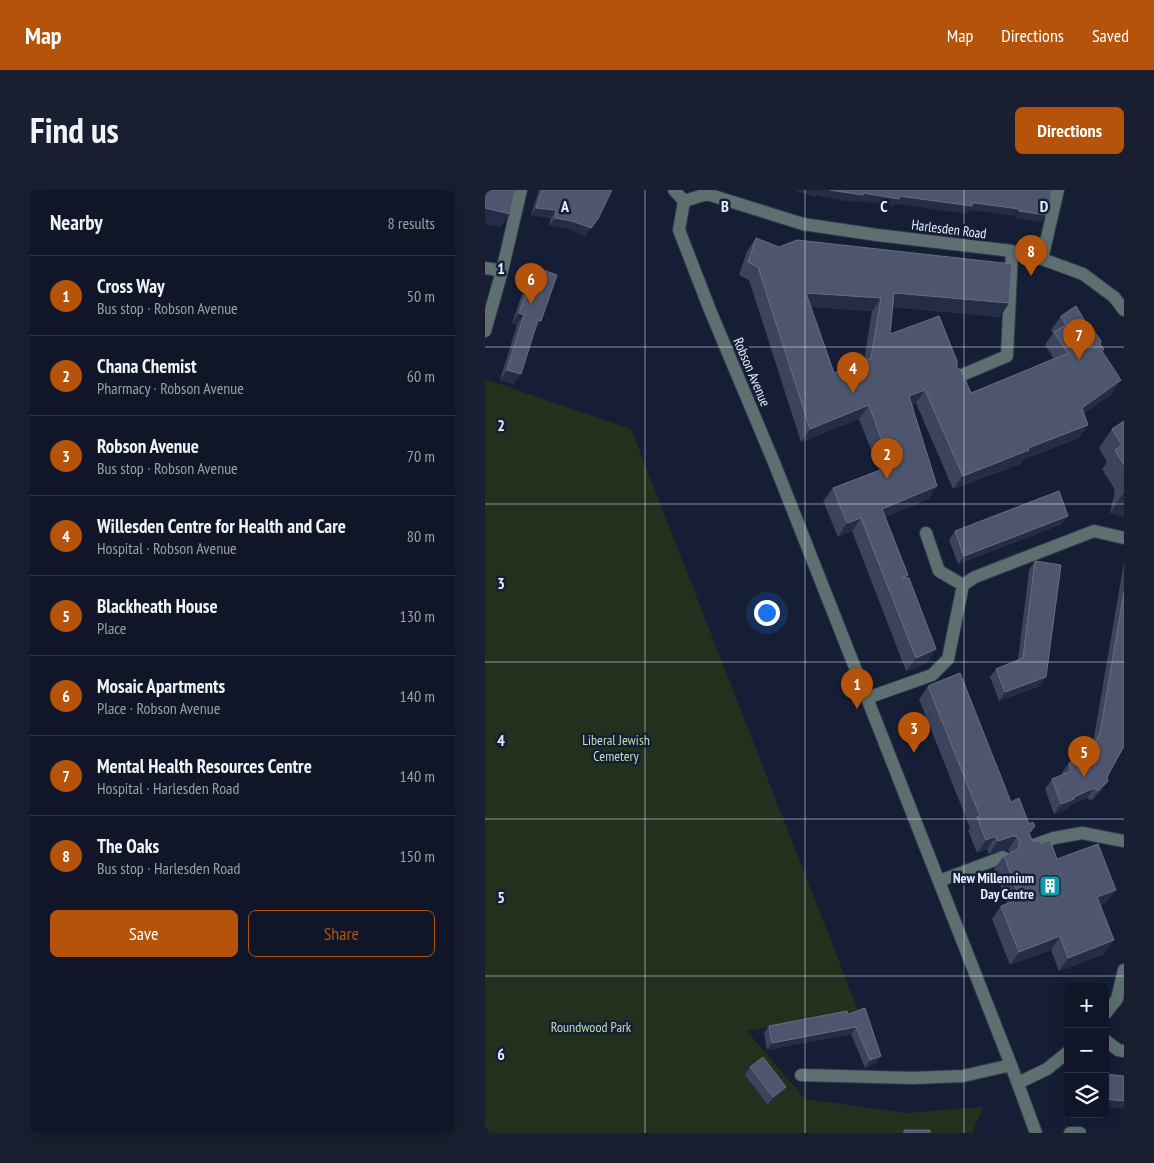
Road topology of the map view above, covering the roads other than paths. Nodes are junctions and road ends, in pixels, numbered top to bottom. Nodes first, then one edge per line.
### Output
1 (521, 190) edge
2 (674, 190) edge
3 (1057, 190) edge
4 (684, 201) junction
5 (1012, 251) junction
6 (1042, 259) junction
7 (485, 268) edge
8 (502, 271) junction
9 (1124, 310) edge
10 (487, 318) edge
11 (485, 331) edge
12 (955, 378) edge
13 (926, 533) dead end
14 (1124, 538) edge
15 (963, 585) junction
16 (867, 698) junction
17 (1124, 841) edge
18 (1029, 847) edge
19 (1003, 857) edge
20 (939, 881) junction
21 (1124, 974) edge
22 (1109, 1009) edge
23 (1109, 1043) edge
24 (1124, 1051) edge
25 (1064, 1055) edge
26 (1011, 1065) junction
27 (801, 1075) dead end
28 (1018, 1083) junction
29 (1035, 1133) edge
30 (1070, 1133) edge
31 (1080, 1133) edge

1 - 8 street
2 - 4 street
3 - 6 street
4 - 5 street, Harlesden Road
4 - 16 street, Robson Avenue
5 - 6 street, Harlesden Road
5 - 12 street
6 - 9 street, Harlesden Road
7 - 8 street
8 - 10 street
10 - 11 street
13 - 15 street
14 - 15 street
15 - 16 street
16 - 20 street, Robson Avenue
17 - 18 street
19 - 20 street
20 - 26 street, Robson Avenue
21 - 22 street
23 - 24 street
25 - 28 street
26 - 27 street
26 - 28 street, Robson Avenue
28 - 29 street
30 - 31 street

